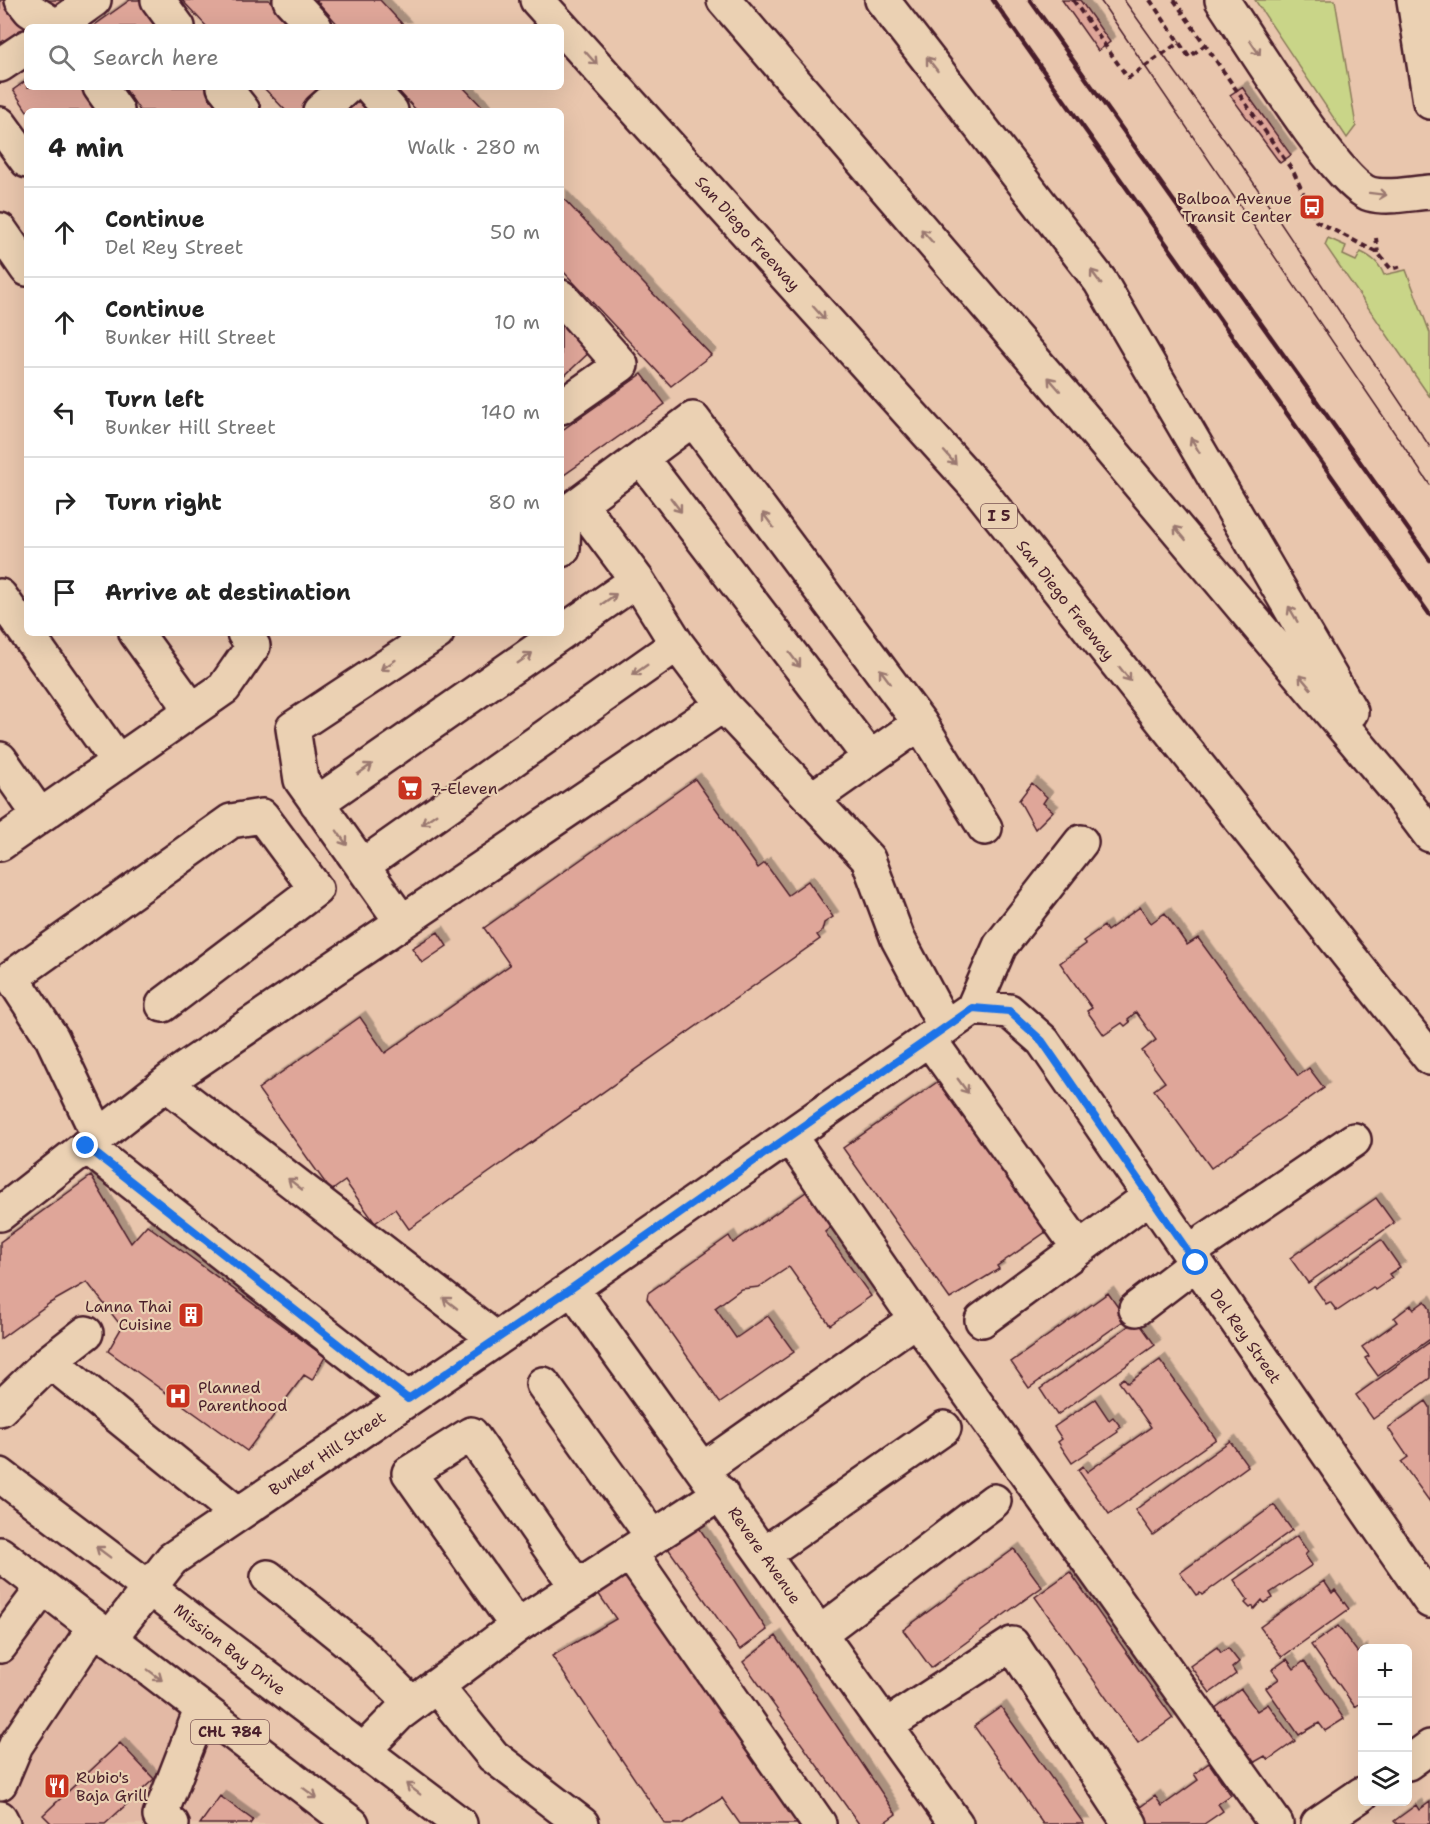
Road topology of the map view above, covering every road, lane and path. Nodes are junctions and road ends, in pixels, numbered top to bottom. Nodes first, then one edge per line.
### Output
1 (22, 0) edge
2 (93, 0) edge
3 (158, 0) edge
4 (290, 0) edge
5 (537, 0) edge
6 (724, 0) edge
7 (882, 0) edge
8 (1073, 0) edge
9 (1150, 0) edge
10 (1174, 0) edge
11 (1222, 0) edge
12 (1414, 0) edge
13 (52, 24) edge
14 (61, 24) edge
15 (176, 24) edge
16 (312, 24) edge
17 (559, 24) edge
18 (564, 30) edge
19 (1180, 42) junction
20 (1205, 45) junction
21 (24, 49) edge
22 (0, 65) edge
23 (102, 90) edge
24 (226, 90) edge
25 (344, 90) edge
26 (373, 90) edge
27 (1430, 102) edge
28 (115, 108) edge
29 (241, 108) edge
30 (323, 108) edge
31 (389, 108) edge
32 (0, 124) edge
33 (24, 156) edge
34 (1430, 192) edge
35 (0, 230) edge
36 (1376, 238) dead end
37 (1378, 253) junction
38 (24, 265) edge
39 (1402, 266) dead end
40 (564, 300) edge
41 (564, 405) edge
42 (641, 458) junction
43 (579, 504) junction
44 (564, 515) edge
45 (637, 580) junction
46 (0, 596) edge
47 (24, 630) edge
48 (564, 631) edge
49 (28, 636) edge
50 (138, 636) edge
51 (246, 636) edge
52 (432, 636) edge
53 (557, 636) edge
54 (677, 644) junction
55 (723, 705) junction
56 (192, 710) junction
57 (920, 723) junction
58 (870, 758) junction
59 (0, 759) edge
60 (118, 762) junction
61 (1397, 791) junction
62 (812, 799) junction
63 (317, 803) junction
64 (40, 816) junction
65 (985, 828) dead end
66 (1430, 835) edge
67 (1081, 842) dead end
68 (0, 844) edge
69 (362, 866) junction
70 (402, 922) junction
71 (163, 1005) dead end
72 (973, 1008) junction
73 (937, 1033) junction
74 (1430, 1058) edge
75 (166, 1084) junction
76 (790, 1137) junction
77 (1354, 1140) dead end
78 (93, 1142) junction
79 (1150, 1196) junction
80 (0, 1214) edge
81 (1079, 1248) junction
82 (1193, 1258) junction
83 (572, 1288) junction
84 (1136, 1309) dead end
85 (916, 1319) junction
86 (982, 1320) dead end
87 (86, 1333) dead end
88 (496, 1339) junction
89 (50, 1361) junction
90 (543, 1384) dead end
91 (408, 1399) junction
92 (0, 1409) edge
93 (944, 1428) dead end
94 (0, 1474) edge
95 (712, 1481) junction
96 (994, 1501) dead end
97 (237, 1514) junction
98 (641, 1545) junction
99 (0, 1554) edge
100 (764, 1554) junction
101 (268, 1577) dead end
102 (150, 1587) junction
103 (577, 1587) junction
104 (43, 1588) junction
105 (1430, 1601) edge
106 (517, 1626) junction
107 (820, 1633) junction
108 (101, 1634) junction
109 (0, 1646) edge
110 (424, 1695) junction
111 (201, 1710) junction
112 (886, 1726) junction
113 (1430, 1747) edge
114 (363, 1751) junction
115 (1412, 1760) edge
116 (0, 1783) edge
117 (1358, 1797) edge
118 (0, 1818) edge
119 (3, 1824) edge
120 (172, 1824) edge
121 (352, 1824) edge
122 (460, 1824) edge
123 (582, 1824) edge
124 (819, 1824) edge
125 (956, 1824) edge
126 (1130, 1824) edge
127 (1276, 1824) edge
128 (1318, 1824) edge

1 - 13 main road
2 - 14 main road
3 - 15 main road
4 - 16 main road
5 -> 17 main road, San Diego Freeway / I 5
61 -> 6 main road
61 -> 7 main road
8 - 19 path
9 - 19 path
10 - 20 path
11 -> 34 main road
12 - 27 main road
18 -> 74 main road, San Diego Freeway / I 5
19 - 20 path
20 - 37 path
21 - 22 main road
23 - 28 main road
24 - 29 main road
25 - 30 main road
26 - 31 main road
32 - 33 main road
35 - 38 main road
36 - 37 path
37 - 39 path
40 - 41 main road
42 - 43 main road
57 -> 42 main road
42 -> 58 main road
43 - 44 main road
43 - 45 main road
48 -> 45 main road
45 - 54 main road
46 - 47 main road
49 - 60 main road
50 - 56 main road
51 - 56 main road
52 -> 63 main road
63 -> 53 main road
54 - 55 main road
54 -> 69 main road
55 - 62 main road
55 - 70 main road
56 - 60 main road
57 - 58 main road
57 - 65 main road
58 - 62 main road
59 - 64 main road
60 - 64 main road
61 - 66 main road
62 - 73 main road
63 -> 69 main road
64 - 68 main road
67 - 72 main road
69 - 70 main road
70 - 75 main road
71 - 78 main road
72 - 73 main road, Bunker Hill Street
72 - 79 main road, Del Rey Street
73 - 76 main road, Bunker Hill Street
73 -> 81 main road
75 - 78 main road
88 -> 75 main road
76 - 83 main road, Bunker Hill Street
76 - 85 main road
77 - 82 main road
78 - 80 main road
78 - 91 main road
79 - 81 main road
79 - 82 main road, Del Rey Street
81 - 86 main road
82 - 84 main road
82 - 105 main road, Del Rey Street
83 - 88 main road, Bunker Hill Street
83 - 95 main road, Revere Avenue
85 - 95 main road
85 - 127 main road
87 - 89 main road
88 - 91 main road, Bunker Hill Street
89 - 92 main road
89 - 97 main road
90 - 98 main road
91 - 97 main road, Bunker Hill Street
93 - 100 main road
102 -> 94 main road, Mission Bay Drive
95 - 98 main road
95 - 100 main road, Revere Avenue
96 - 107 main road
97 - 102 main road, Bunker Hill Street
98 - 103 main road
98 - 124 main road
99 - 104 main road, CHL 784
100 - 107 main road, Revere Avenue
101 - 110 main road
102 - 108 main road, Bunker Hill Street
102 - 114 main road, Mission Bay Drive
103 - 106 main road
103 - 106 main road
104 - 108 main road, CHL 784
104 - 109 main road
106 - 110 main road
107 - 112 main road, Revere Avenue
108 -> 111 main road, CHL 784
108 - 116 main road, Bunker Hill Street
110 - 114 main road
110 - 123 main road
111 - 120 main road
111 -> 121 main road, CHL 784
112 - 125 main road, Revere Avenue
112 - 126 main road
113 - 115 main road
122 -> 114 main road, Mission Bay Drive
117 - 128 main road
118 - 119 main road

